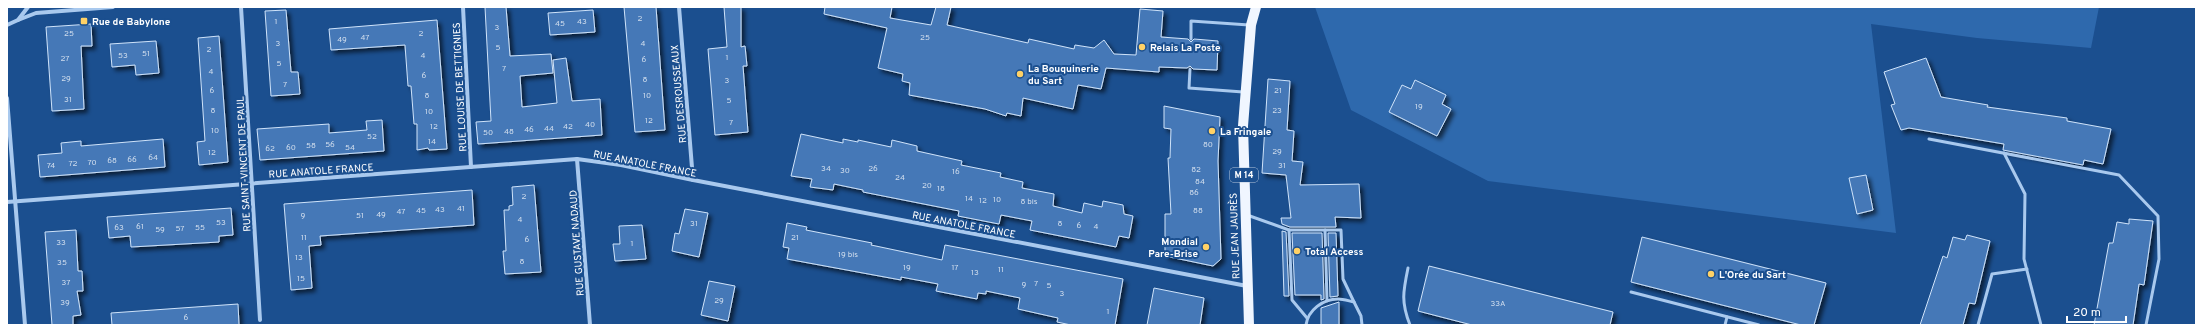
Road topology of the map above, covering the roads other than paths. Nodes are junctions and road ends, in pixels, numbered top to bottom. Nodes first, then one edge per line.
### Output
1 (28, 7) edge
2 (113, 7) edge
3 (241, 7) edge
4 (463, 7) edge
5 (679, 7) edge
6 (1248, 7) edge
7 (1256, 7) edge
8 (18, 20) junction
9 (7, 25) edge
10 (1251, 25) junction
11 (1191, 39) dead end
12 (1190, 69) dead end
13 (1245, 92) junction
14 (7, 98) edge
15 (1929, 139) dead end
16 (2004, 153) junction
17 (577, 159) junction
18 (471, 167) junction
19 (693, 180) junction
20 (252, 183) junction
21 (16, 201) junction
22 (7, 202) edge
23 (1246, 214) junction
24 (1289, 230) junction
25 (1325, 230) junction
26 (1408, 268) dead end
27 (2027, 269) junction
28 (1248, 287) junction
29 (1631, 292) dead end
30 (1327, 301) junction
31 (1354, 302) junction
32 (1727, 317) junction
33 (1307, 318) junction
34 (260, 320) dead end
35 (25, 325) edge
36 (590, 325) edge
37 (1249, 325) edge
38 (1306, 325) edge
39 (1362, 325) edge
40 (1410, 325) edge
41 (1725, 325) edge
42 (1759, 325) edge
43 (1978, 325) edge
44 (2041, 325) edge
45 (2146, 325) edge

1 - 8 street
2 - 8 street
3 - 20 street, RUE SAINT-VINCENT DE PAUL
4 - 18 street, RUE LOUISE DE BETTIGNIES
5 - 19 street, RUE DESROUSSEAUX
6 - 10 main road, RUE JEAN JAURÈS / M 14
7 - 10 main road, RUE JEAN JAURÈS / M 14
8 - 9 street
10 - 11 lane
10 - 13 main road, RUE JEAN JAURÈS / M 14
12 - 13 lane
13 - 23 main road, RUE JEAN JAURÈS / M 14
14 - 21 street
15 - 16 lane
16 - 27 lane
16 - 45 lane
17 - 18 street, RUE ANATOLE FRANCE
17 - 19 street, RUE ANATOLE FRANCE
17 - 36 street, RUE GUSTAVE NADAUD
18 - 20 street, RUE ANATOLE FRANCE
19 - 28 street, RUE ANATOLE FRANCE
20 - 21 street, RUE ANATOLE FRANCE
20 - 34 street, RUE SAINT-VINCENT DE PAUL
21 - 22 street, RUE ANATOLE FRANCE
21 - 35 street
23 - 24 lane
23 - 28 main road, RUE JEAN JAURÈS / M 14
24 - 25 lane
24 - 33 lane
25 - 30 lane
25 - 31 lane
26 - 40 lane
27 - 43 lane
27 - 44 lane
28 - 37 main road, RUE JEAN JAURÈS / M 14
29 - 32 lane
30 - 31 lane
30 - 33 lane
31 - 39 lane
32 - 41 lane
32 - 42 lane
33 - 38 lane

